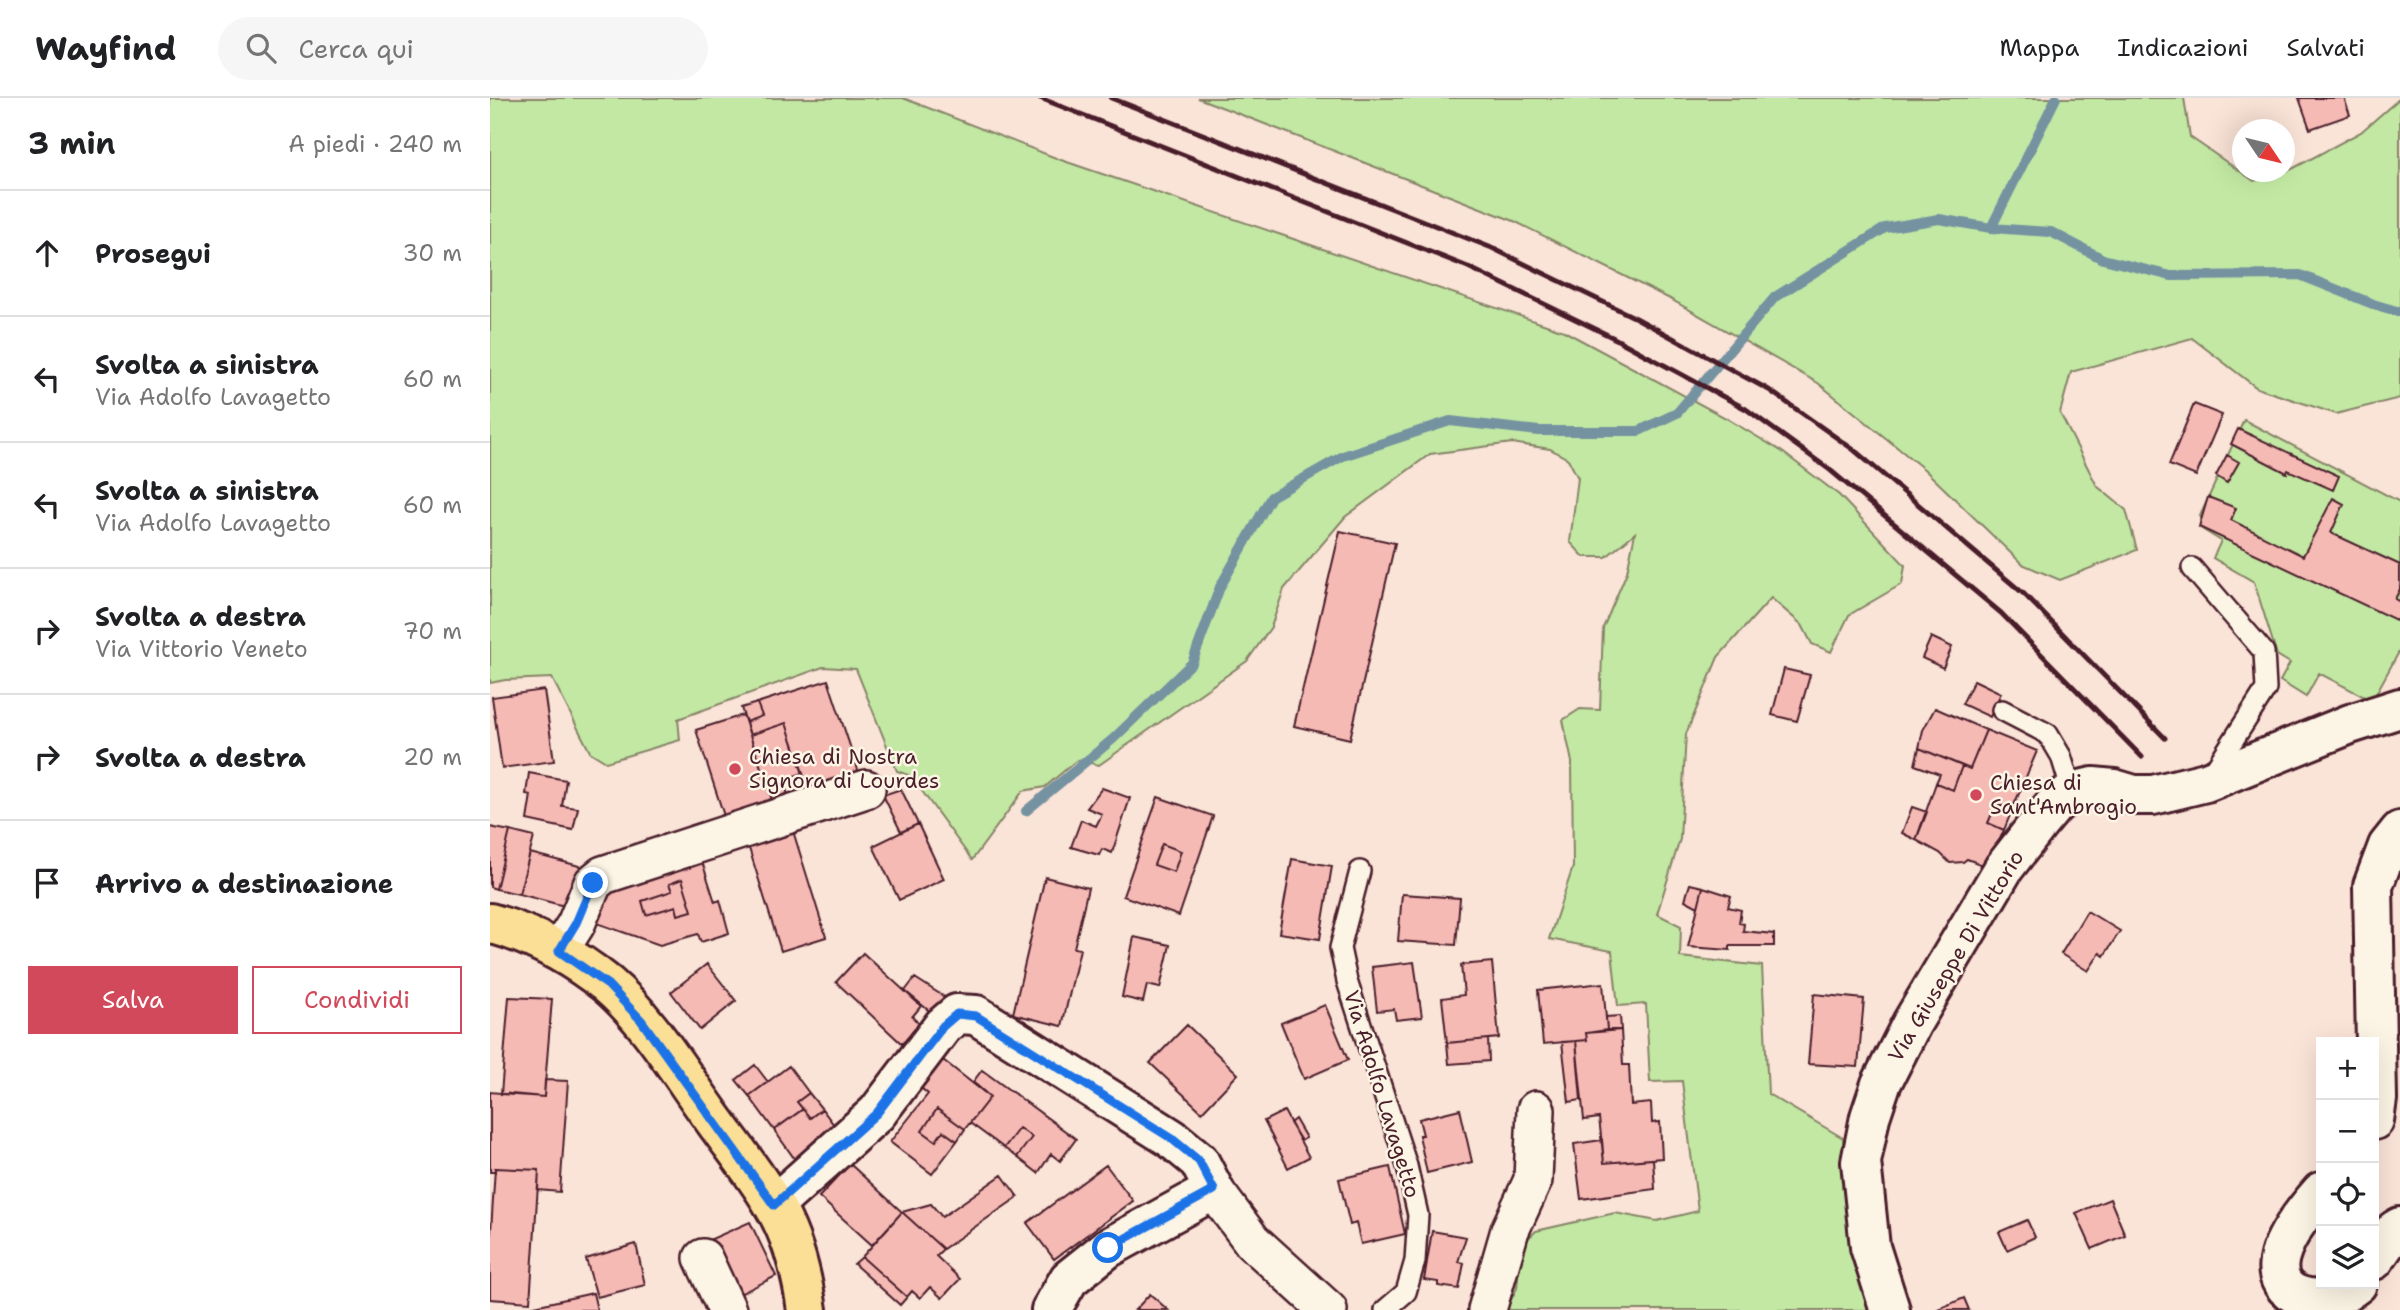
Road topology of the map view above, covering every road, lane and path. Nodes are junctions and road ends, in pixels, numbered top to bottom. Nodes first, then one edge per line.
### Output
1 (2192, 568) dead end
2 (2400, 708) edge
3 (2001, 710) dead end
4 (2206, 782) junction
5 (866, 789) dead end
6 (2072, 792) junction
7 (2400, 831) edge
8 (1360, 871) dead end
9 (490, 923) edge
10 (559, 951) junction
11 (2377, 1100) edge
12 (1536, 1110) dead end
13 (1214, 1190) junction
14 (2316, 1199) edge
15 (774, 1205) junction
16 (2400, 1227) edge
17 (2379, 1254) edge
18 (703, 1258) dead end
19 (2353, 1289) edge
20 (727, 1310) edge
21 (807, 1310) edge
22 (1051, 1310) edge
23 (1328, 1310) edge
24 (1385, 1310) edge
25 (1487, 1310) edge
26 (1890, 1310) edge

1 - 4 lane
2 - 4 street
3 - 6 lane
4 - 6 street
5 - 10 street
6 - 26 street, Via Giuseppe Di Vittorio
7 - 11 street
8 - 24 lane, Via Adolfo Lavagetto
9 - 10 main road
10 - 15 main road
12 - 25 street
13 - 15 street
13 - 22 street
13 - 23 street
14 - 19 street
15 - 21 main road
16 - 17 street
18 - 20 street

